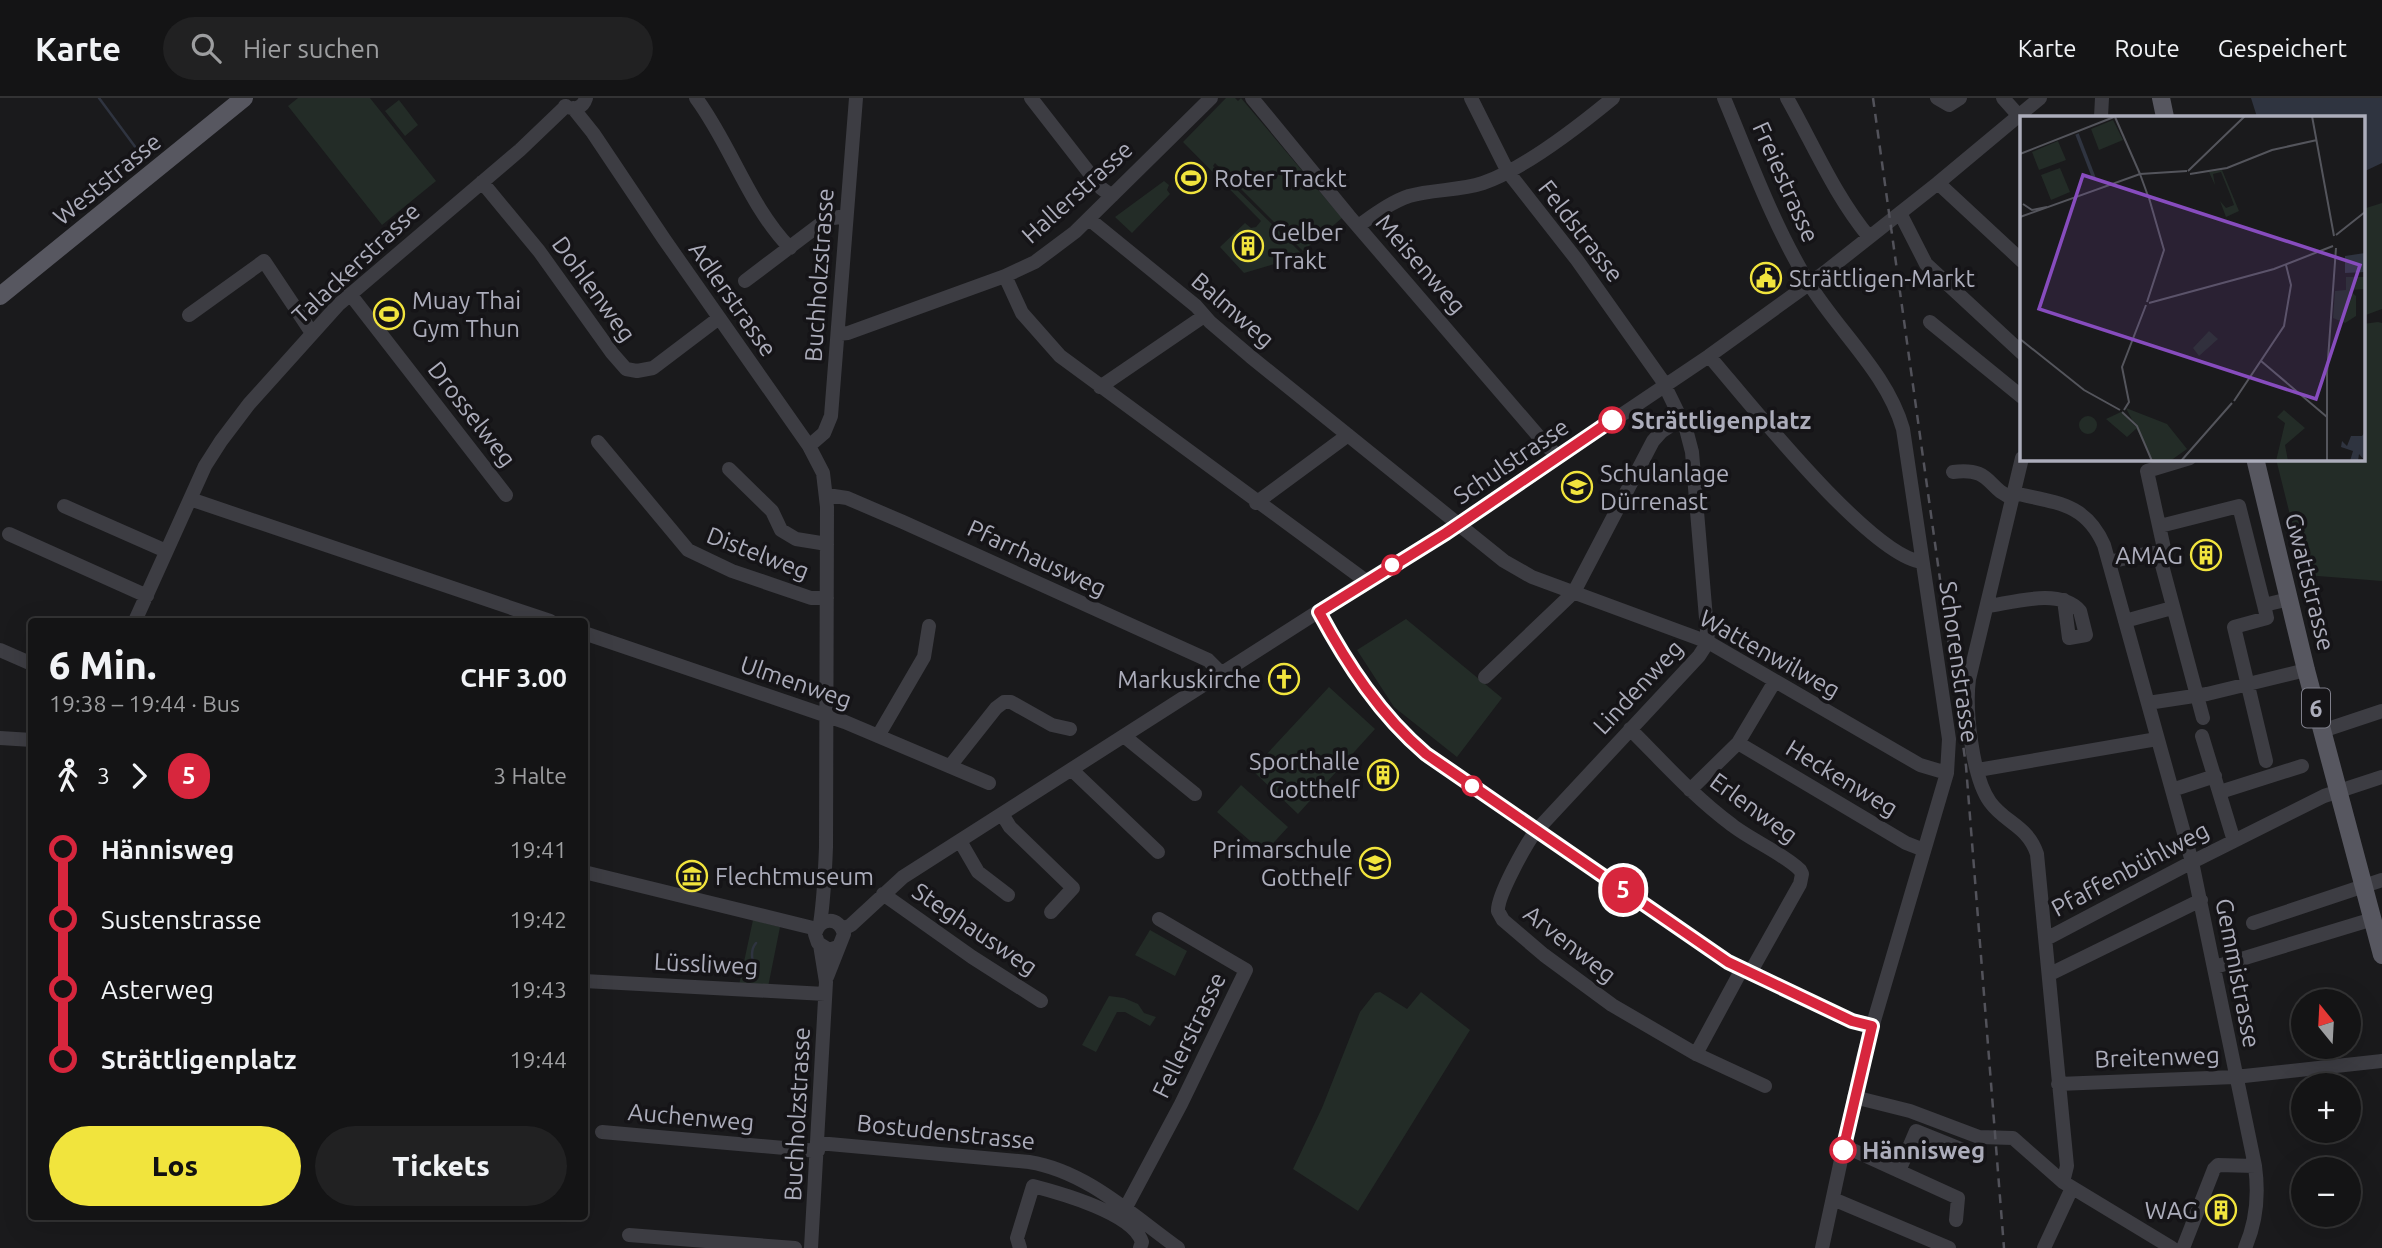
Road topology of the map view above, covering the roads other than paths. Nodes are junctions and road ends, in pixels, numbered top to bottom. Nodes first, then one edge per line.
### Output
1 (244, 98) edge
2 (696, 98) edge
3 (856, 98) edge
4 (1031, 98) edge
5 (1211, 98) edge
6 (1252, 98) edge
7 (1471, 98) edge
8 (1613, 98) edge
9 (1724, 98) edge
10 (1787, 98) edge
11 (1937, 98) edge
12 (1960, 98) edge
13 (2003, 98) edge
14 (2040, 98) edge
15 (2102, 98) edge
16 (2161, 98) edge
17 (586, 99) edge
18 (1598, 103) edge
19 (567, 104) edge
20 (2019, 116) junction
21 (2101, 116) edge
22 (2165, 116) edge
23 (593, 133) junction
24 (1508, 172) junction
25 (482, 182) junction
26 (1938, 183) junction
27 (1112, 197) junction
28 (1900, 213) junction
29 (846, 216) junction
30 (1089, 219) junction
31 (1358, 226) junction
32 (1870, 237) junction
33 (790, 248) junction
34 (2020, 260) edge
35 (1005, 276) junction
36 (745, 281) dead end
37 (1809, 283) junction
38 (350, 294) junction
39 (0, 296) edge
40 (189, 315) dead end
41 (1204, 316) junction
42 (719, 318) junction
43 (1930, 322) dead end
44 (312, 333) junction
45 (838, 334) junction
46 (2020, 352) edge
47 (1709, 356) junction
48 (1665, 386) junction
49 (1100, 387) junction
50 (2020, 396) edge
51 (1681, 419) junction
52 (1348, 435) junction
53 (598, 442) dead end
54 (809, 446) junction
55 (1559, 457) junction
56 (2022, 460) edge
57 (2183, 460) edge
58 (2255, 460) edge
59 (729, 469) dead end
60 (1953, 472) dead end
61 (506, 495) dead end
62 (827, 495) junction
63 (2013, 495) junction
64 (190, 499) junction
65 (1256, 503) junction
66 (64, 506) dead end
67 (1459, 524) junction
68 (2160, 526) junction
69 (9, 534) dead end
70 (827, 544) junction
71 (166, 551) junction
72 (2159, 554) junction
73 (1922, 562) junction
74 (2109, 562) junction
75 (1366, 581) junction
76 (1574, 592) junction
77 (147, 596) junction
78 (827, 598) junction
79 (2289, 599) junction
80 (2064, 600) dead end
81 (2263, 605) junction
82 (1988, 606) junction
83 (2172, 608) junction
84 (1319, 612) junction
85 (136, 618) edge
86 (541, 618) edge
87 (2125, 621) junction
88 (929, 626) dead end
89 (588, 634) edge
90 (1708, 642) junction
91 (0, 650) edge
92 (28, 662) edge
93 (2306, 670) junction
94 (1222, 674) junction
95 (1485, 677) dead end
96 (1775, 681) junction
97 (2253, 683) junction
98 (2198, 695) junction
99 (2148, 703) junction
100 (2382, 711) edge
101 (826, 717) junction
102 (2203, 718) dead end
103 (1070, 729) dead end
104 (1630, 729) junction
105 (2322, 731) junction
106 (878, 736) junction
107 (1124, 736) junction
108 (2202, 736) dead end
109 (0, 738) edge
110 (2157, 739) junction
111 (28, 740) edge
112 (1738, 743) junction
113 (2266, 761) dead end
114 (950, 766) junction
115 (2302, 766) dead end
116 (1978, 769) junction
117 (1072, 770) junction
118 (1947, 774) junction
119 (2382, 777) edge
120 (989, 783) dead end
121 (2217, 784) junction
122 (1690, 790) junction
123 (2172, 790) junction
124 (2339, 792) junction
125 (1195, 794) dead end
126 (1004, 817) junction
127 (1536, 831) junction
128 (960, 841) junction
129 (2234, 841) junction
130 (1924, 850) junction
131 (1158, 852) dead end
132 (2192, 862) junction
133 (588, 873) edge
134 (2382, 880) edge
135 (2363, 884) junction
136 (1080, 887) dead end
137 (883, 894) junction
138 (1008, 895) dead end
139 (2201, 900) junction
140 (1051, 912) dead end
141 (1159, 919) dead end
142 (2373, 919) junction
143 (2253, 923) dead end
144 (828, 926) junction
145 (2046, 939) junction
146 (820, 946) junction
147 (838, 947) junction
148 (2382, 955) edge
149 (2215, 967) junction
150 (1746, 971) junction
151 (2050, 974) junction
152 (588, 981) edge
153 (826, 988) junction
154 (1041, 1001) dead end
155 (1872, 1026) junction
156 (1696, 1054) junction
157 (2382, 1061) edge
158 (2235, 1077) junction
159 (2059, 1084) junction
160 (1765, 1086) dead end
161 (1854, 1097) junction
162 (602, 1132) dead end
163 (1844, 1146) junction
164 (818, 1147) junction
165 (1978, 1156) dead end
166 (2255, 1166) junction
167 (1054, 1167) junction
168 (1899, 1171) junction
169 (2067, 1185) junction
170 (1046, 1189) junction
171 (1833, 1199) junction
172 (1125, 1209) junction
173 (1956, 1220) dead end
174 (629, 1235) dead end
175 (1162, 1242) edge
176 (1945, 1247) edge
177 (795, 1248) edge
178 (811, 1248) edge
179 (1020, 1248) edge
180 (1140, 1248) edge
181 (1178, 1248) edge
182 (1822, 1248) edge
183 (2044, 1248) edge
184 (2172, 1248) edge
185 (2183, 1248) edge
186 (2245, 1248) edge

1 - 39 main road, Weststrasse
2 - 33 street
3 - 29 street, Buchholzstrasse
4 - 27 street
5 - 27 street, Hallerstrasse
6 - 31 street, Meisenweg
7 - 24 street, Feldstrasse
8 - 18 street
9 - 37 street, Freiestrasse
10 - 32 street
11 - 12 street
13 - 20 street
14 - 20 street, Schulstrasse
15 - 21 street
16 - 22 main road
17 - 19 street, Talackerstrasse
17 - 23 street, Adlerstrasse
18 - 24 street
19 - 23 street, Adlerstrasse
19 - 25 street, Talackerstrasse
20 - 26 street, Schulstrasse
23 - 42 street, Adlerstrasse
24 - 31 street
24 - 48 street, Feldstrasse
25 - 38 street, Talackerstrasse
25 - 42 street, Dohlenweg
26 - 28 street, Schulstrasse
26 - 34 street
27 - 30 street, Hallerstrasse
28 - 32 street, Schulstrasse
28 - 46 street
29 - 33 street
29 - 45 street, Buchholzstrasse
30 - 35 street, Hallerstrasse
30 - 41 street, Balmweg
31 - 55 street, Meisenweg
32 - 37 street, Schulstrasse
33 - 36 street
35 - 45 street, Hallerstrasse
35 - 49 street
37 - 47 street, Schulstrasse
37 - 73 street, Schorenstrasse
38 - 44 street, Talackerstrasse
38 - 61 street, Drosselweg
40 - 44 street
41 - 49 street
41 - 52 street, Balmweg
42 - 54 street, Adlerstrasse
43 - 50 street
44 - 64 street, Talackerstrasse
45 - 54 street, Buchholzstrasse
47 - 48 street, Schulstrasse
47 - 73 street
48 - 51 street, Lindenweg
48 - 55 street, Schulstrasse
49 - 65 street
51 - 76 street
51 - 90 street, Lindenweg
52 - 65 street
52 - 67 street, Balmweg
53 - 78 street, Distelweg
54 - 62 street, Adlerstrasse
55 - 67 street, Schulstrasse
56 - 63 street
57 - 68 street
58 - 79 main road, Gwattstrasse / 6
59 - 70 street
60 - 63 street
62 - 70 street
62 - 94 street, Pfarrhausweg
63 - 74 street, Gemmistrasse
63 - 82 street
64 - 71 street, Talackerstrasse
64 - 86 street
65 - 75 street
66 - 71 street
67 - 75 street, Schulstrasse
67 - 76 street, Wattenwilweg
68 - 72 street
68 - 81 street
69 - 77 street
70 - 78 street
71 - 77 street, Talackerstrasse
72 - 74 street
72 - 83 street
73 - 118 street, Schorenstrasse
74 - 87 street, Gemmistrasse
75 - 84 street, Schulstrasse
76 - 90 street, Wattenwilweg
76 - 95 street
77 - 85 street, Talackerstrasse
78 - 101 street
79 - 81 street
79 - 93 main road, Gwattstrasse / 6
80 - 82 street
81 - 97 street
82 - 116 street
83 - 87 street
83 - 98 street
84 - 94 street, Schulstrasse
84 - 127 street
87 - 99 street, Gemmistrasse
88 - 106 street
89 - 101 street, Ulmenweg
90 - 96 street, Wattenwilweg
90 - 104 street, Lindenweg
91 - 92 street
93 - 97 street
93 - 105 main road, Gwattstrasse / 6
94 - 107 street, Schulstrasse
96 - 112 street
96 - 118 street, Wattenwilweg
97 - 98 street
97 - 113 street
98 - 99 street
98 - 102 street
99 - 110 street, Gemmistrasse
100 - 105 street
101 - 106 street, Ulmenweg
101 - 144 street
103 - 114 street
104 - 122 street, Erlenweg
104 - 127 street, Lindenweg
105 - 124 main road, Gwattstrasse / 6
106 - 114 street, Ulmenweg
107 - 117 street, Schulstrasse
107 - 125 street
108 - 121 street
109 - 111 street
110 - 116 street
110 - 123 street, Gemmistrasse
112 - 122 street
112 - 130 street, Heckenweg
114 - 120 street, Ulmenweg
115 - 121 street, Pfaffenbühlweg
116 - 145 street
117 - 126 street, Schulstrasse
117 - 131 street
118 - 130 street, Schorenstrasse
119 - 124 street, Pfaffenbühlweg
121 - 123 street
121 - 129 street, Pfaffenbühlweg
122 - 150 street, Erlenweg
123 - 132 street, Gemmistrasse
124 - 129 street, Pfaffenbühlweg
124 - 135 main road, Gwattstrasse / 6
126 - 128 street, Schulstrasse
126 - 136 street
126 - 140 street
127 - 150 street
127 - 156 street, Arvenweg
128 - 137 street, Schulstrasse
128 - 138 street
129 - 132 street, Pfaffenbühlweg
130 - 155 street, Schorenstrasse
132 - 139 street, Gemmistrasse
132 - 145 street, Pfaffenbühlweg
133 - 144 street
134 - 135 street
135 - 142 main road, Gwattstrasse / 6
135 - 143 street
137 - 144 street, Schulstrasse
137 - 154 street, Steghausweg
139 - 149 street, Gemmistrasse
139 - 151 street
141 - 172 street, Fellerstrasse
142 - 148 main road, Gwattstrasse / 6
142 - 149 street
144 - 146 street, Buchholzstrasse
144 - 147 street, Buchholzstrasse
145 - 151 street
146 - 147 street
146 - 153 street, Buchholzstrasse
147 - 153 street, Buchholzstrasse
149 - 158 street, Gemmistrasse
150 - 155 street
150 - 156 street
151 - 159 street
152 - 153 street, Lüssliweg
153 - 164 street, Buchholzstrasse
155 - 161 street, Schorenstrasse
156 - 160 street, Arvenweg
157 - 158 street, Breitenweg
158 - 159 street, Breitenweg
158 - 166 street, Gemmistrasse
159 - 169 street
161 - 163 street, Schorenstrasse
161 - 169 street
162 - 164 street, Auchenweg
163 - 168 street
163 - 171 street, Schorenstrasse
164 - 167 street, Bostudenstrasse
164 - 178 street, Buchholzstrasse
165 - 168 street
166 - 185 street
166 - 186 street, Gemmistrasse
167 - 170 street
167 - 172 street, Bostudenstrasse
168 - 173 street
169 - 183 street
169 - 184 street
170 - 179 street
170 - 180 street
171 - 176 street
171 - 182 street, Schorenstrasse
172 - 175 street, Bostudenstrasse
174 - 177 street
175 - 181 street, Bostudenstrasse

